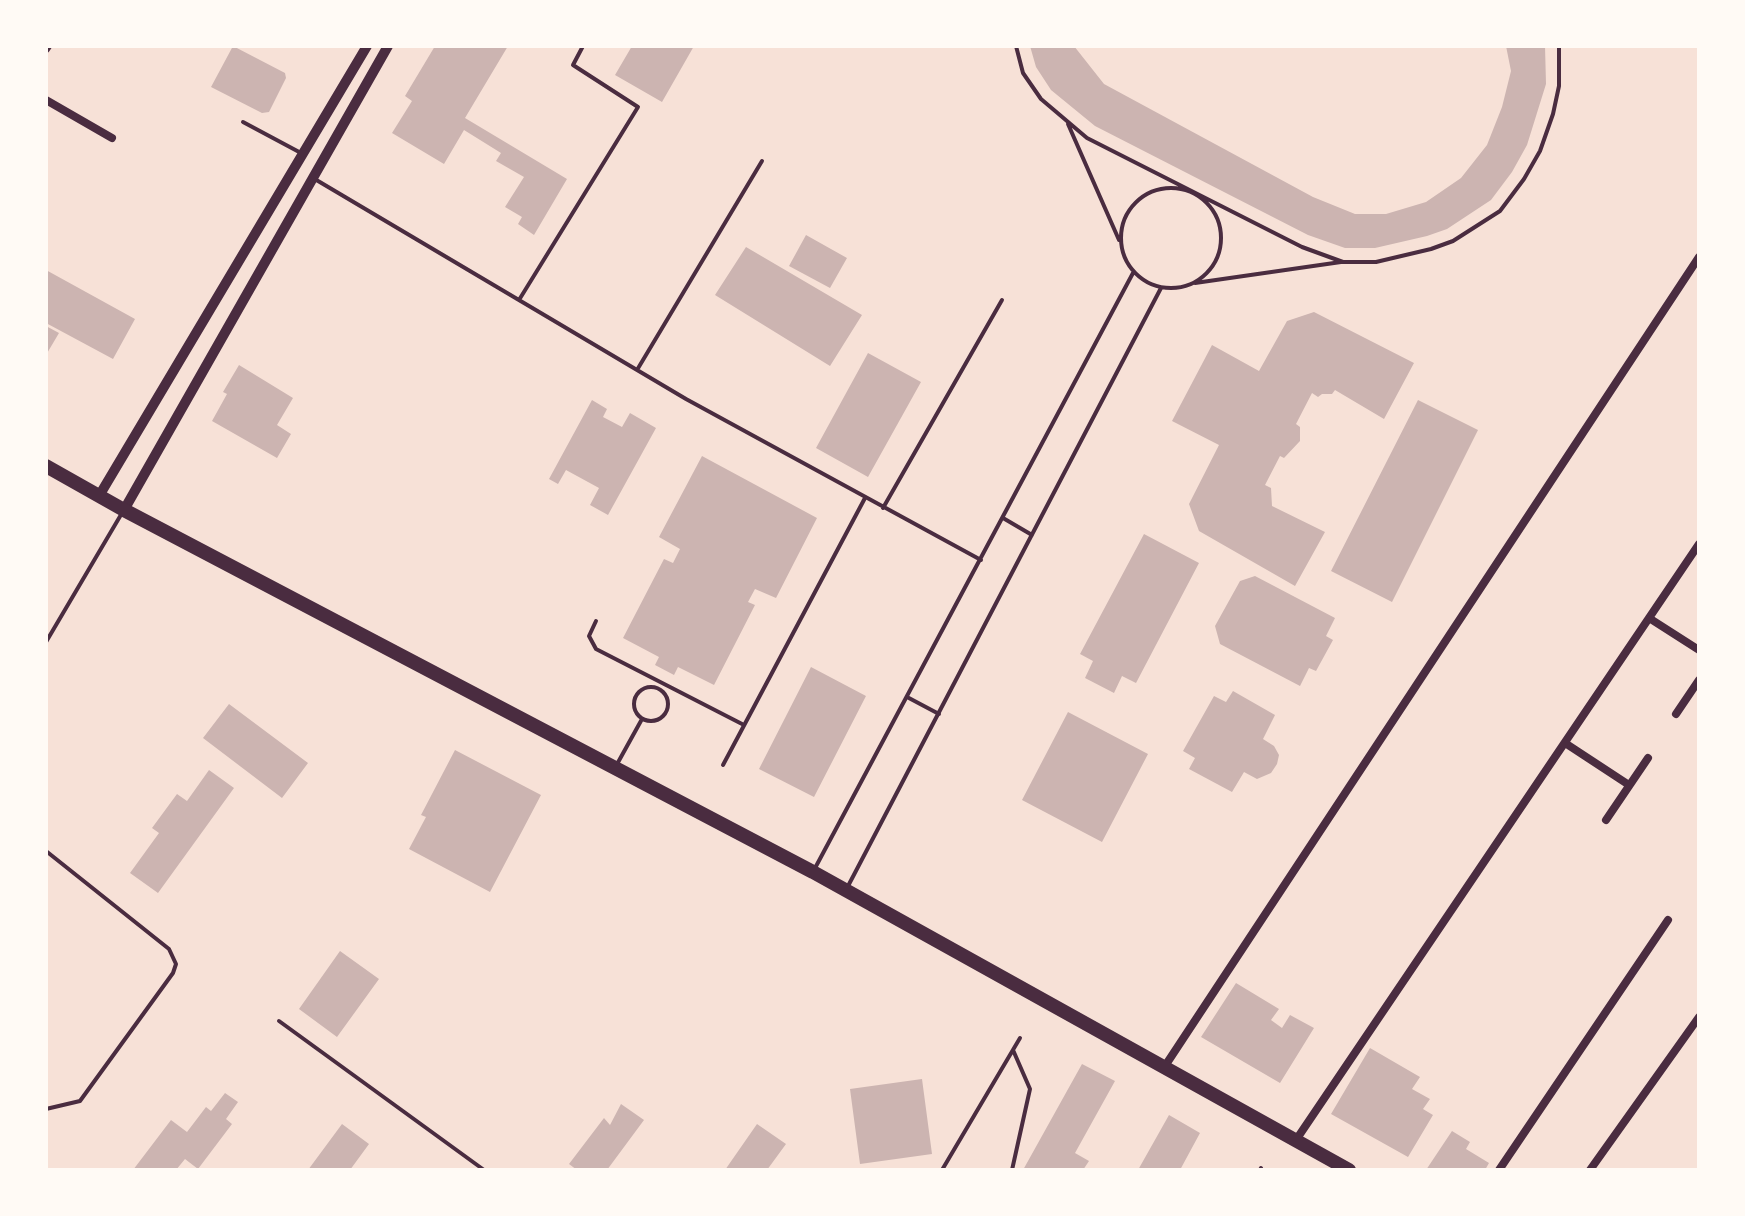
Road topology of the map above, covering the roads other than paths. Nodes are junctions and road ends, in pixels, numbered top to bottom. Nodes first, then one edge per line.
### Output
1 (367, 46) edge
2 (388, 46) edge
3 (583, 46) edge
4 (1016, 46) edge
5 (1559, 46) edge
6 (46, 100) edge
7 (243, 122) dead end
8 (1067, 122) junction
9 (112, 138) dead end
10 (304, 155) junction
11 (762, 161) dead end
12 (313, 178) junction
13 (1191, 191) junction
14 (1120, 243) junction
15 (1699, 257) edge
16 (1343, 262) junction
17 (1133, 273) junction
18 (1193, 284) junction
19 (1161, 288) junction
20 (519, 300) junction
21 (1002, 300) dead end
22 (637, 370) junction
23 (46, 466) edge
24 (99, 496) junction
25 (865, 498) junction
26 (883, 508) junction
27 (124, 510) junction
28 (1003, 518) junction
29 (1032, 535) junction
30 (1699, 544) edge
31 (981, 560) junction
32 (1649, 618) junction
33 (596, 621) dead end
34 (46, 642) edge
35 (1699, 650) edge
36 (1699, 680) edge
37 (660, 682) junction
38 (658, 689) junction
39 (907, 697) junction
40 (939, 714) junction
41 (1676, 714) dead end
42 (642, 719) junction
43 (744, 725) junction
44 (1565, 743) junction
45 (1648, 758) dead end
46 (723, 765) dead end
47 (615, 768) junction
48 (1629, 785) junction
49 (1606, 820) dead end
50 (46, 851) edge
51 (813, 872) junction
52 (846, 890) junction
53 (1668, 920) dead end
54 (1699, 1017) edge
55 (279, 1021) dead end
56 (1020, 1038) dead end
57 (1013, 1050) junction
58 (1165, 1066) junction
59 (46, 1109) edge
60 (1296, 1140) junction
61 (484, 1170) edge
62 (942, 1170) edge
63 (1012, 1170) edge
64 (1349, 1170) edge
65 (1499, 1170) edge
66 (1590, 1170) edge

1 - 10 street
2 - 12 street
3 - 20 lane
4 - 8 lane
5 - 16 lane
6 - 9 street
7 - 10 lane
8 - 13 lane
8 - 14 lane
10 - 24 street
11 - 22 lane
12 - 20 lane
12 - 27 street
13 - 14 lane
13 - 16 lane
13 - 18 lane
14 - 17 lane
15 - 58 street
16 - 18 lane
17 - 19 lane
17 - 28 lane
18 - 19 lane
19 - 29 lane
20 - 22 lane
21 - 26 lane
22 - 25 lane
23 - 24 main road
24 - 27 main road
25 - 26 lane
25 - 43 lane
26 - 31 lane
27 - 34 lane
27 - 47 main road
28 - 29 lane
28 - 31 lane
29 - 40 lane
30 - 32 street
31 - 39 lane
32 - 35 street
32 - 44 street
33 - 37 lane
36 - 41 street
37 - 38 lane
37 - 43 lane
38 - 42 lane
38 - 42 lane
39 - 40 lane
39 - 51 lane
40 - 52 lane
42 - 47 lane
43 - 46 lane
44 - 48 street
44 - 60 street
45 - 48 street
47 - 51 main road
48 - 49 street
50 - 59 lane
51 - 52 main road
52 - 58 main road
53 - 65 street
54 - 66 street
55 - 61 lane
56 - 57 lane
57 - 62 lane
57 - 63 lane
58 - 60 main road
60 - 64 main road

